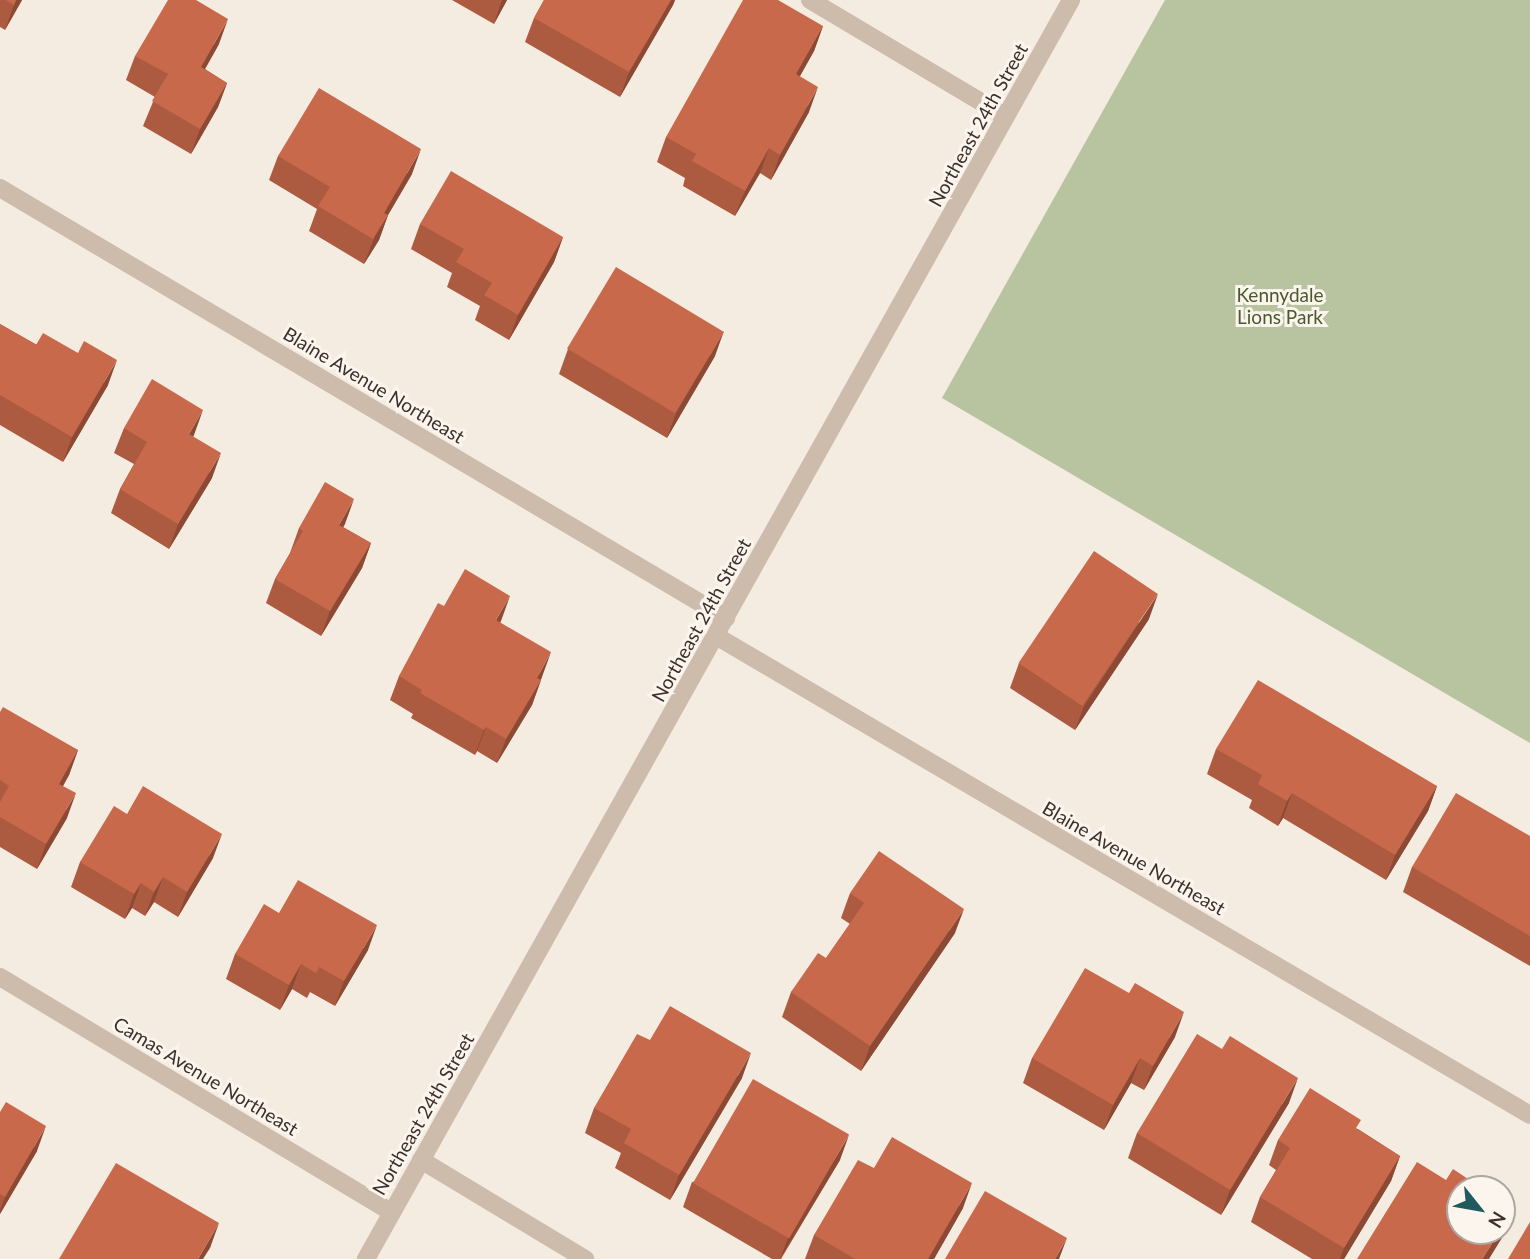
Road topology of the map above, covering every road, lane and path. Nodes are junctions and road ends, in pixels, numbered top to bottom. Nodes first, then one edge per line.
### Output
1 (810, 0) edge
2 (1071, 0) edge
3 (1006, 117) junction
4 (0, 188) edge
5 (726, 618) junction
6 (716, 636) junction
7 (0, 976) edge
8 (1530, 1115) edge
9 (421, 1160) junction
10 (391, 1212) junction
11 (366, 1259) edge
12 (584, 1259) edge

1 - 3 street
2 - 3 street, Northeast 24th Street
3 - 5 street, Northeast 24th Street
4 - 5 street, Blaine Avenue Northeast
5 - 6 street, Northeast 24th Street
6 - 8 street, Blaine Avenue Northeast
6 - 9 street, Northeast 24th Street
7 - 10 street, Camas Avenue Northeast
9 - 10 street, Northeast 24th Street
9 - 12 street
10 - 11 street, Northeast 24th Street

